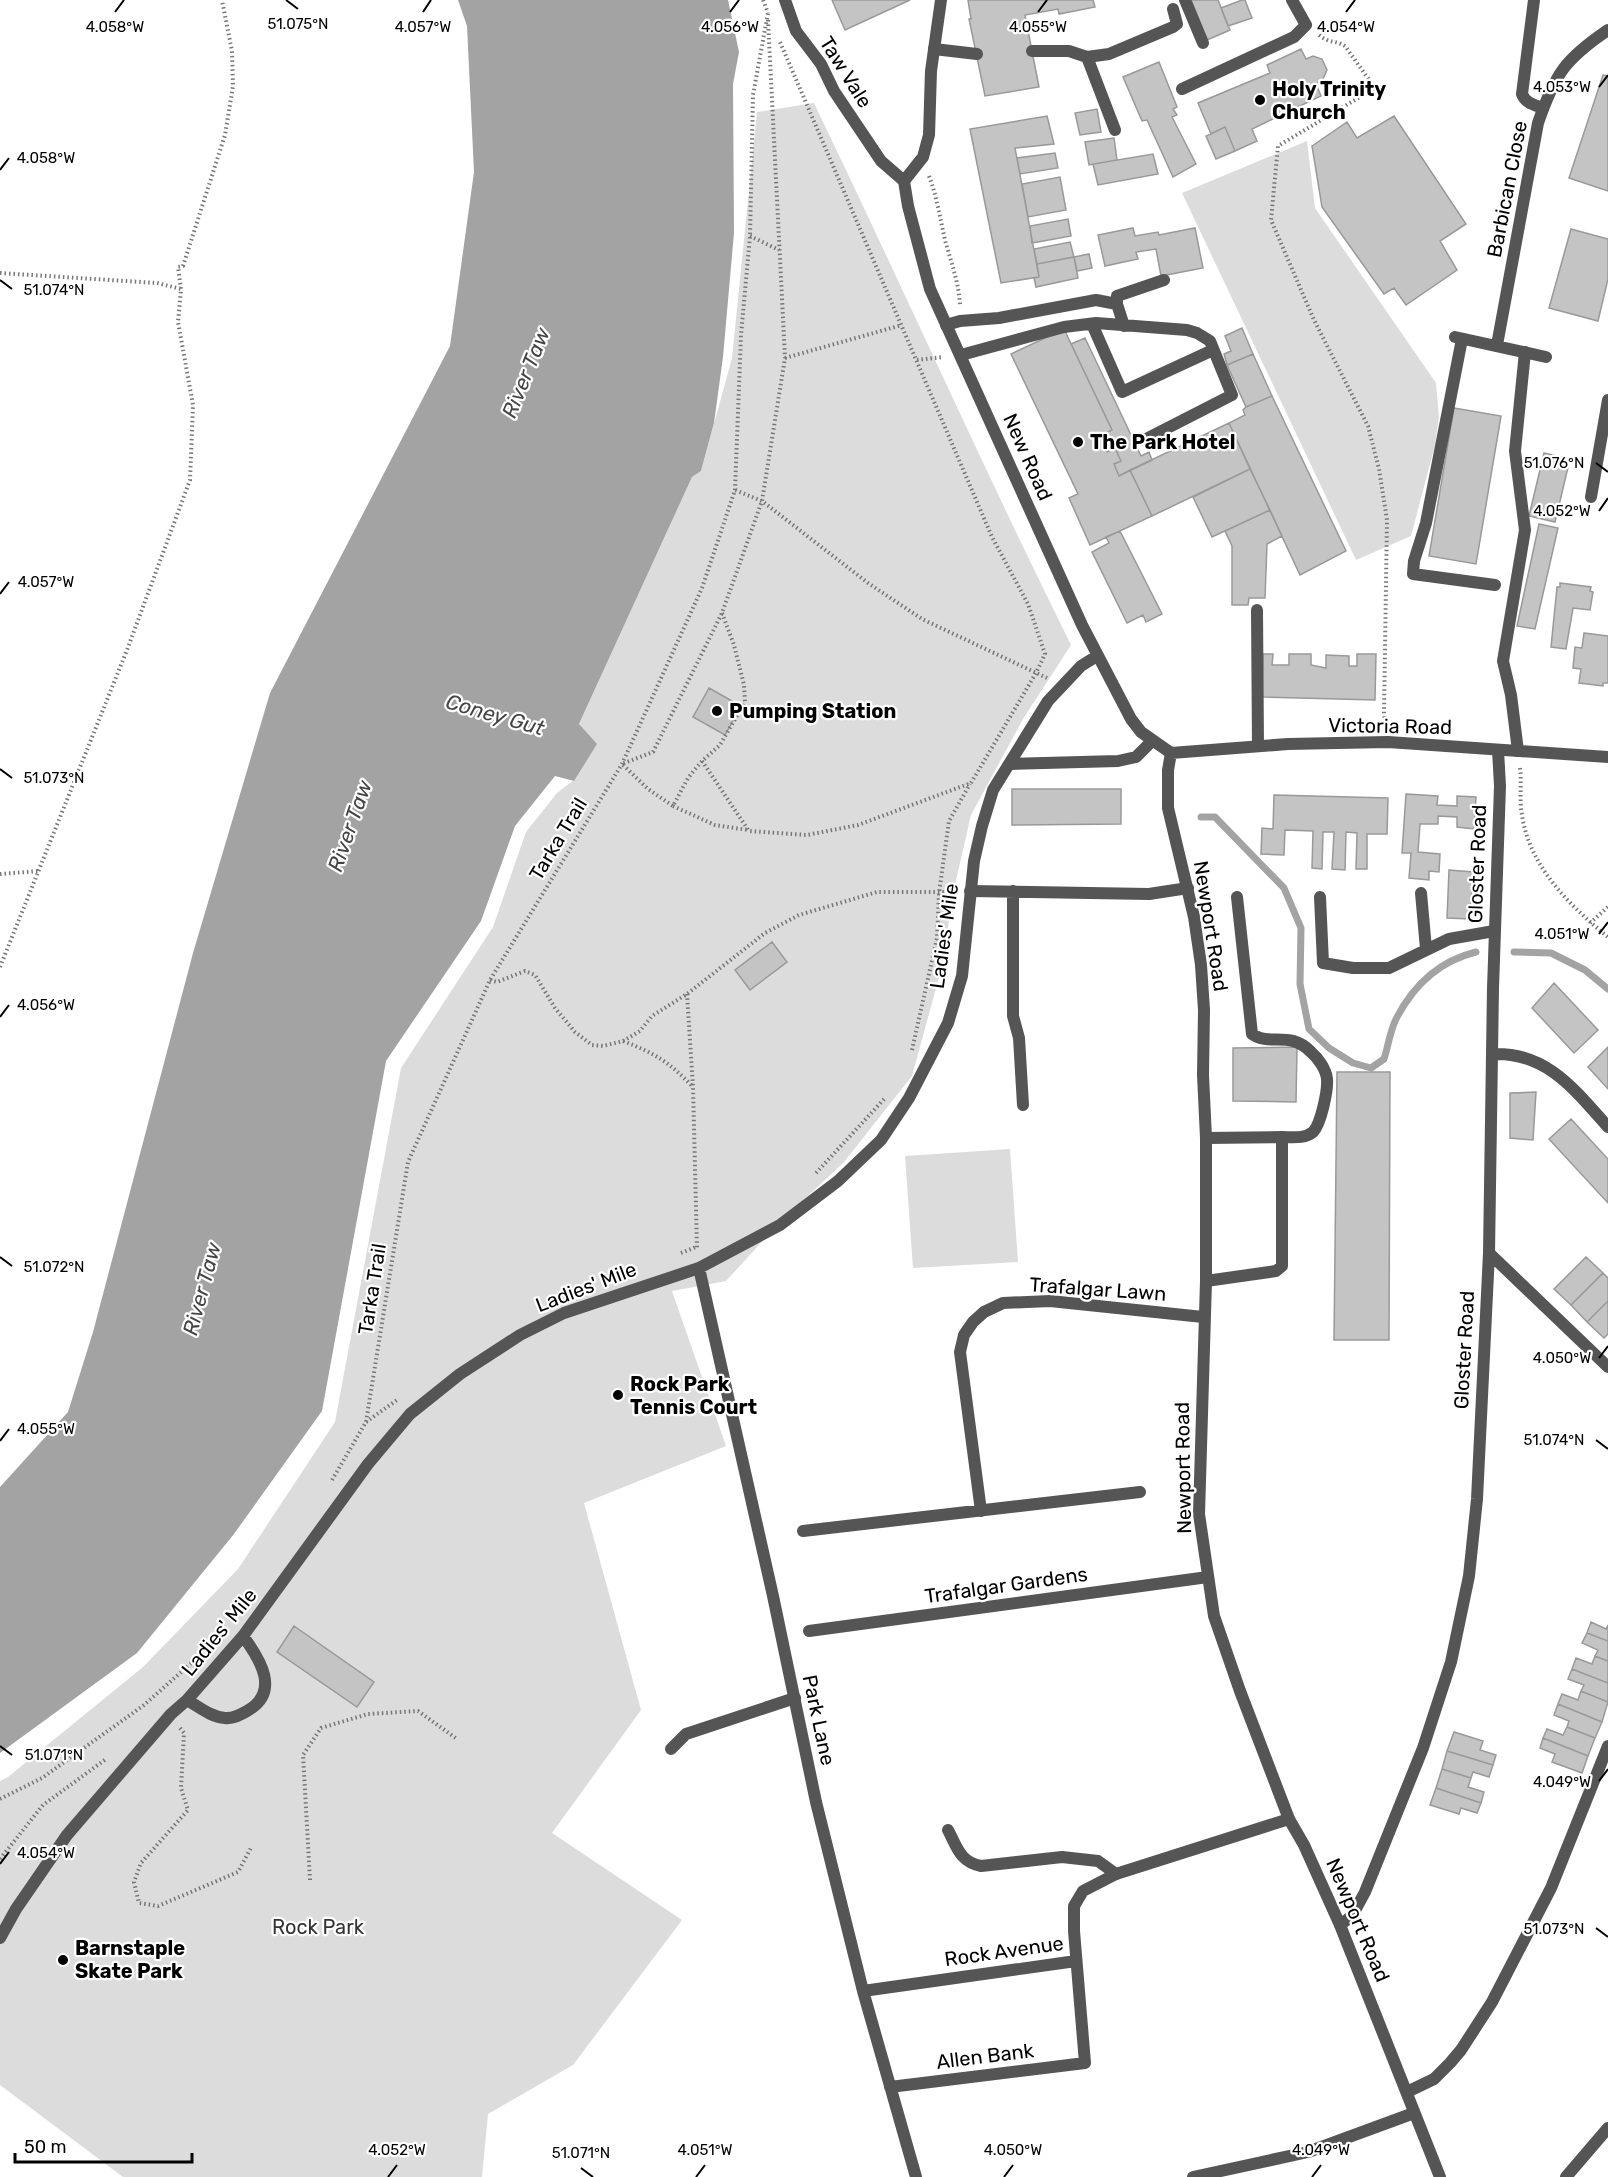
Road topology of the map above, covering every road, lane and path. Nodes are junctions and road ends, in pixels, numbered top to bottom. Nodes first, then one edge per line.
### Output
1 (222, 0) edge
2 (763, 0) edge
3 (785, 0) edge
4 (941, 0) edge
5 (1185, 0) edge
6 (1292, 0) edge
7 (1534, 0) edge
8 (1173, 9) dead end
9 (768, 14) junction
10 (773, 24) dead end
11 (1306, 25) junction
12 (1608, 30) edge
13 (777, 35) dead end
14 (1203, 43) dead end
15 (934, 49) junction
16 (1032, 51) dead end
17 (977, 54) dead end
18 (1087, 57) junction
19 (1182, 89) dead end
20 (1543, 108) junction
21 (1115, 130) dead end
22 (923, 157) junction
23 (903, 181) junction
24 (750, 236) junction
25 (779, 250) junction
26 (0, 273) edge
27 (1164, 280) dead end
28 (181, 289) junction
29 (1117, 304) junction
30 (960, 321) junction
31 (1092, 324) junction
32 (902, 325) junction
33 (946, 325) junction
34 (1124, 326) junction
35 (1497, 345) junction
36 (1213, 350) junction
37 (1525, 352) junction
38 (961, 355) junction
39 (1546, 357) dead end
40 (785, 358) junction
41 (929, 359) dead end
42 (917, 360) junction
43 (1608, 400) edge
44 (1605, 438) edge
45 (1144, 440) dead end
46 (735, 490) junction
47 (1591, 497) dead end
48 (762, 501) junction
49 (1495, 585) dead end
50 (1257, 610) dead end
51 (722, 613) junction
52 (1097, 656) junction
53 (1036, 674) junction
54 (1062, 685) junction
55 (1152, 741) junction
56 (1388, 742) junction
57 (1257, 746) junction
58 (1498, 750) junction
59 (1518, 751) junction
60 (1170, 753) junction
61 (1608, 757) edge
62 (702, 761) junction
63 (622, 764) junction
64 (1010, 764) junction
65 (971, 783) junction
66 (672, 806) junction
67 (749, 831) junction
68 (39, 871) junction
69 (0, 874) edge
70 (1188, 888) junction
71 (970, 891) junction
72 (1013, 891) junction
73 (939, 893) junction
74 (1421, 893) dead end
75 (1236, 897) dead end
76 (1320, 897) dead end
77 (1608, 907) edge
78 (1590, 923) junction
79 (1494, 931) junction
80 (1608, 937) edge
81 (1426, 949) junction
82 (0, 967) edge
83 (490, 980) junction
84 (687, 994) junction
85 (623, 1041) junction
86 (1492, 1054) junction
87 (910, 1061) dead end
88 (693, 1088) junction
89 (892, 1090) dead end
90 (1023, 1105) dead end
91 (1608, 1127) edge
92 (1282, 1137) junction
93 (1206, 1138) junction
94 (810, 1180) dead end
95 (706, 1242) dead end
96 (696, 1247) junction
97 (1488, 1252) junction
98 (699, 1268) junction
99 (1206, 1281) junction
100 (1203, 1317) junction
101 (1608, 1367) edge
102 (328, 1486) dead end
103 (1140, 1492) dead end
104 (981, 1511) junction
105 (803, 1532) dead end
106 (1208, 1577) junction
107 (809, 1631) dead end
108 (243, 1636) junction
109 (204, 1653) dead end
110 (795, 1698) junction
111 (188, 1700) junction
112 (171, 1714) junction
113 (457, 1740) dead end
114 (1608, 1746) edge
115 (671, 1749) dead end
116 (111, 1756) dead end
117 (0, 1799) edge
118 (1290, 1819) junction
119 (948, 1830) dead end
120 (252, 1846) dead end
121 (0, 1859) edge
122 (1116, 1874) junction
123 (310, 1880) dead end
124 (1340, 1924) junction
125 (0, 1938) edge
126 (1076, 1961) junction
127 (863, 1991) junction
128 (890, 2087) junction
129 (1407, 2092) junction
130 (1414, 2113) junction
131 (1608, 2128) edge
132 (916, 2177) edge
133 (1193, 2177) edge
134 (1440, 2177) edge
135 (1566, 2177) edge

1 - 28 path
2 - 9 path
3 - 23 street, Taw Vale
4 - 15 street
5 - 14 street
6 - 11 street
7 - 20 street
8 - 18 street
9 - 10 path
9 - 24 path, Tarka Trail
9 - 25 path
11 - 19 street
11 - 56 path
12 - 20 street, Barbican Close
13 - 32 path
15 - 17 street
15 - 22 street
16 - 18 street
18 - 21 street
20 - 35 street, Barbican Close
22 - 23 street
22 - 30 path
23 - 33 street, New Road
24 - 25 path
24 - 46 path, Tarka Trail
25 - 40 path
26 - 28 path
27 - 29 street
28 - 68 path
29 - 30 street
29 - 34 street
30 - 33 street
31 - 34 street
31 - 36 street
31 - 38 street
32 - 40 path
32 - 42 path
33 - 38 street, New Road
34 - 36 street
35 - 37 street
35 - 49 street
36 - 45 street
37 - 39 street
37 - 59 street
38 - 52 street, New Road
40 - 48 path
41 - 42 path
42 - 53 path
43 - 44 street
44 - 47 street
46 - 48 path
46 - 63 path, Tarka Trail
48 - 51 path
48 - 53 path
50 - 57 street
51 - 62 path
51 - 63 path
52 - 54 street, Ladies' Mile
52 - 55 street, New Road
53 - 54 path
53 - 65 path
54 - 64 street, Ladies' Mile
55 - 60 street, New Road
55 - 64 street
56 - 57 street, Victoria Road
56 - 58 street, Victoria Road
57 - 60 street, Victoria Road
58 - 59 street, Victoria Road
58 - 79 street, Gloster Road
59 - 61 street, Victoria Road
59 - 78 path
60 - 70 street, Newport Road
62 - 66 path
62 - 67 path
63 - 66 path
63 - 83 path, Tarka Trail
64 - 71 street, Ladies' Mile
65 - 67 path
65 - 73 path
66 - 67 path
68 - 69 path
68 - 82 path
70 - 72 street
70 - 93 street, Newport Road
71 - 72 street
71 - 73 path
71 - 98 street, Ladies' Mile
72 - 90 street
73 - 84 path
73 - 87 path
74 - 81 street
75 - 92 street
76 - 81 street
77 - 78 path
78 - 80 path
79 - 81 street
79 - 86 street, Gloster Road
83 - 85 path
83 - 102 path, Tarka Trail
84 - 85 path
84 - 88 path
85 - 88 path
86 - 91 street
86 - 97 street, Gloster Road
88 - 96 path
89 - 94 path
92 - 93 street
92 - 99 street
93 - 99 street, Newport Road
95 - 96 path
96 - 98 path
97 - 101 street
97 - 124 street, Gloster Road
98 - 108 street, Ladies' Mile
98 - 110 street, Park Lane
99 - 100 street, Newport Road
100 - 104 street, Trafalgar Lawn
100 - 106 street, Newport Road
103 - 104 street
104 - 105 street
106 - 107 street, Trafalgar Gardens
106 - 118 street, Newport Road
108 - 111 street, Ladies' Mile
108 - 111 street
109 - 117 path
110 - 115 street
110 - 127 street, Park Lane
111 - 112 street, Ladies' Mile
112 - 120 path
112 - 125 street, Ladies' Mile
113 - 123 path
114 - 129 street
116 - 121 path
118 - 122 street, Rock Avenue
118 - 124 street, Newport Road
119 - 122 street
122 - 126 street, Rock Avenue
124 - 129 street, Newport Road
126 - 127 street, Rock Avenue
126 - 128 street, Allen Bank
127 - 128 street, Park Lane
128 - 132 street, Park Lane
129 - 130 street, Newport Road
130 - 133 street
130 - 134 street, Newport Road
131 - 135 street

